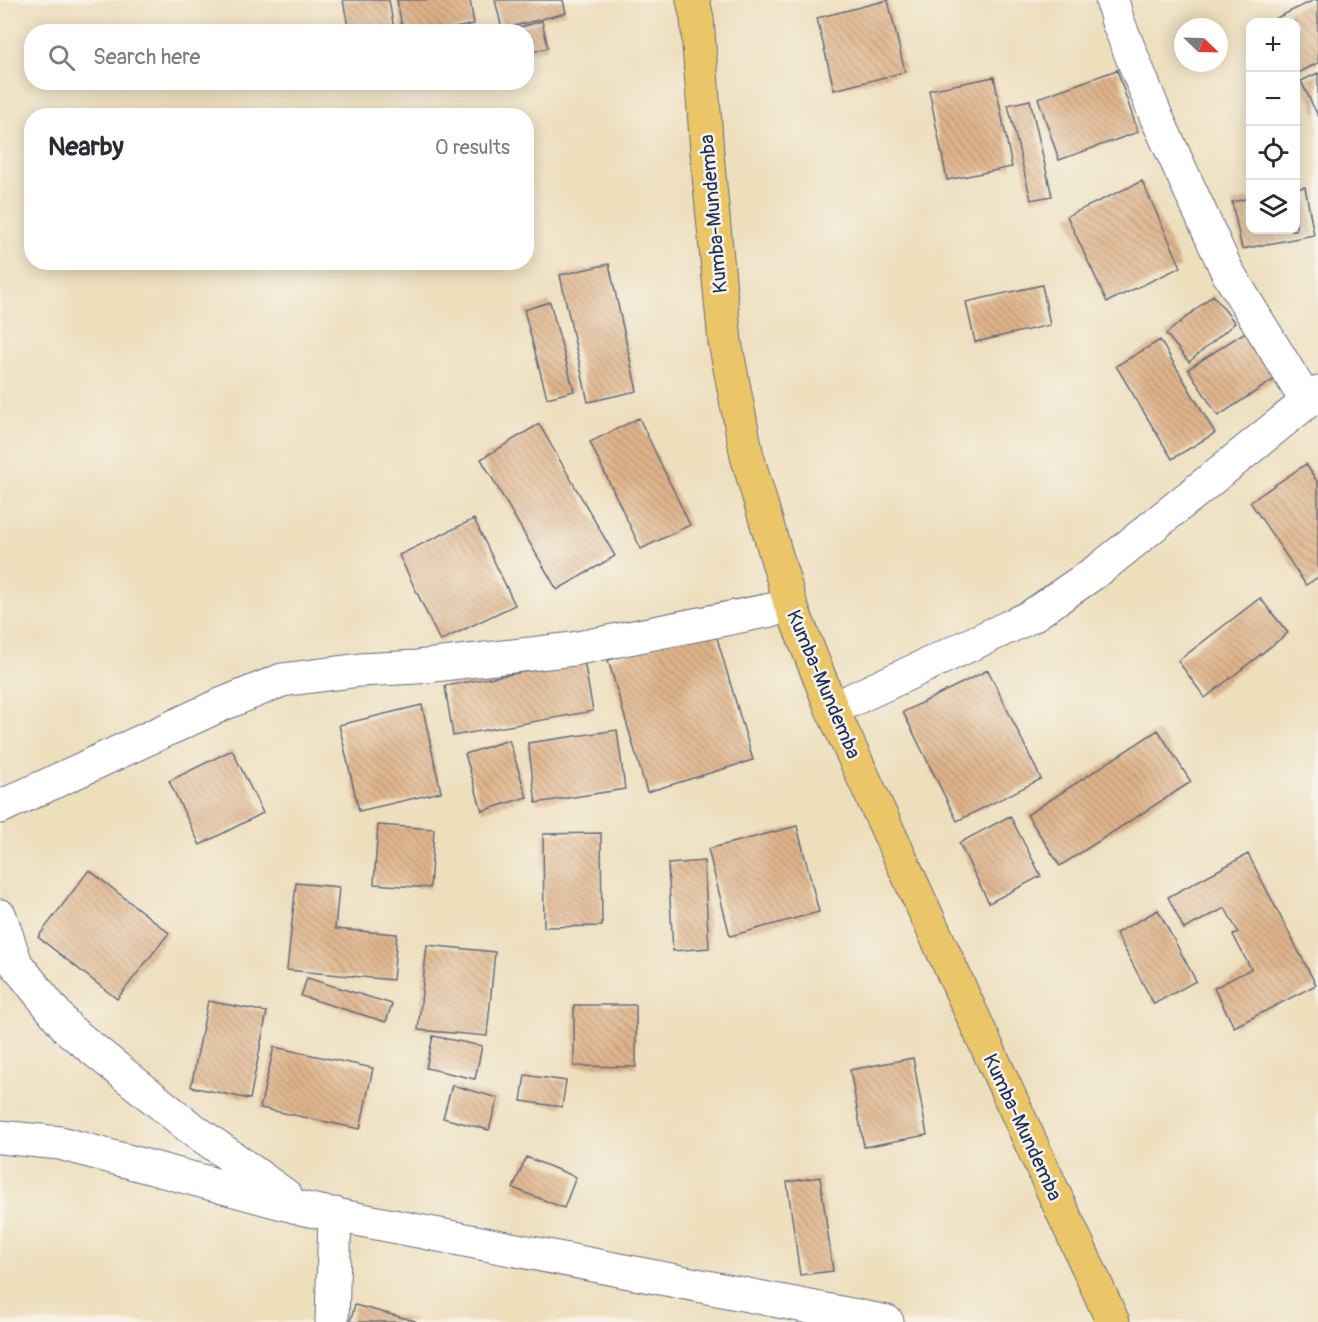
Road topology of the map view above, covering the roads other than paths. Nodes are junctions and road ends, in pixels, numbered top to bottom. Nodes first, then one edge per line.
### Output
1 (693, 0) edge
2 (1112, 0) edge
3 (1312, 397) edge
4 (790, 606) junction
5 (832, 710) junction
6 (0, 807) edge
7 (0, 916) edge
8 (0, 1137) edge
9 (320, 1211) junction
10 (332, 1322) edge
11 (887, 1322) edge
12 (1113, 1322) edge

1 - 4 highway, Kumba-Mundemba
2 - 3 street
3 - 5 street
4 - 5 highway, Kumba-Mundemba
4 - 6 street
5 - 12 highway, Kumba-Mundemba
7 - 9 street
8 - 9 street
9 - 10 street
9 - 11 street

